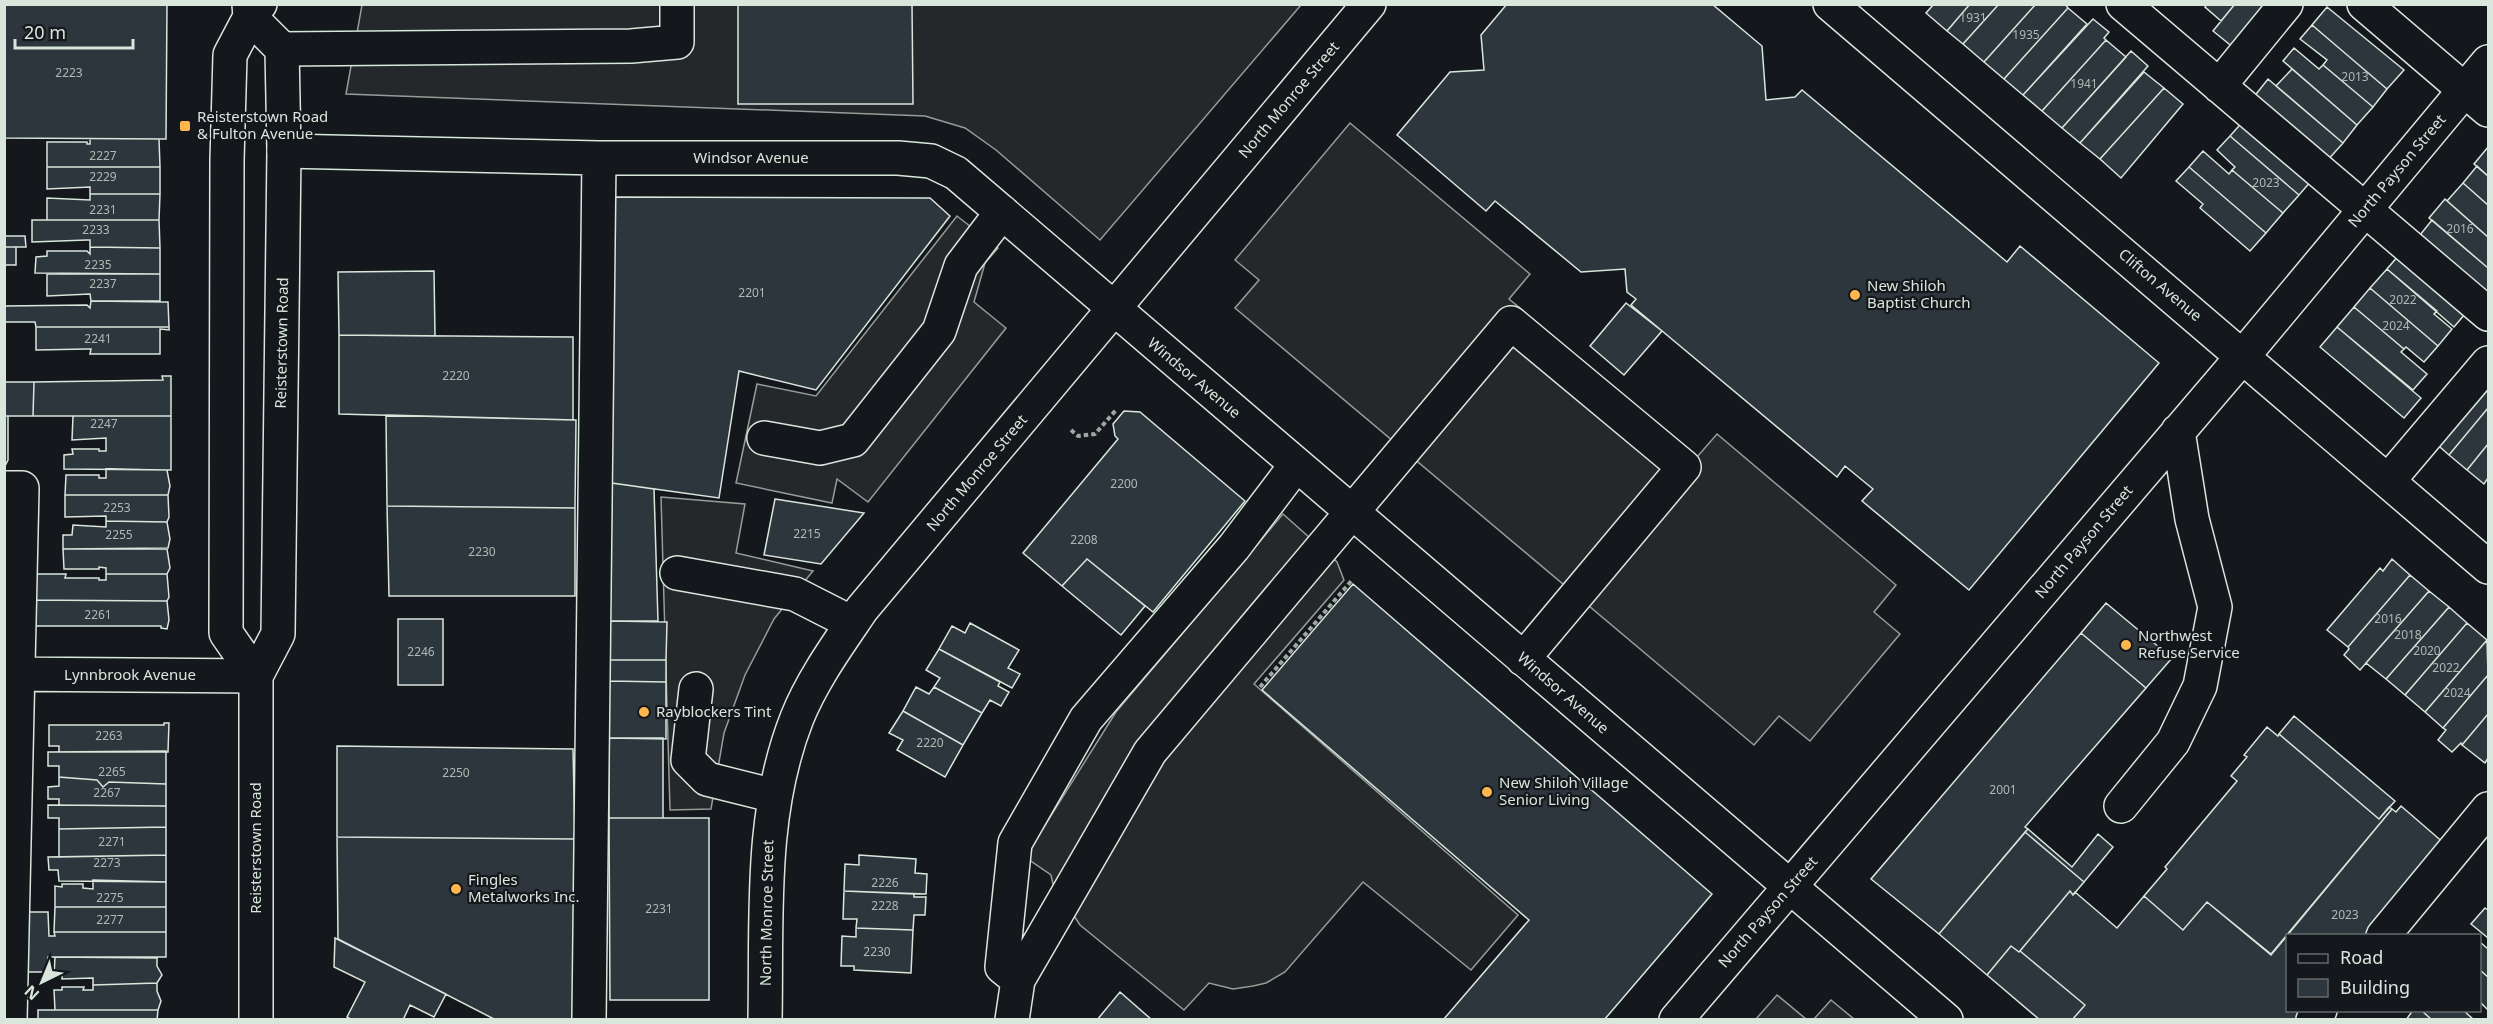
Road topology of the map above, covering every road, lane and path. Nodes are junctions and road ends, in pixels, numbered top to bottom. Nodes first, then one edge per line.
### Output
1 (676, 4) edge
2 (1369, 4) edge
3 (1830, 4) edge
4 (2123, 4) edge
5 (2286, 4) edge
6 (2364, 4) edge
7 (253, 9) edge
8 (282, 49) junction
9 (2488, 62) edge
10 (2219, 86) junction
11 (2477, 100) edge
12 (284, 151) junction
13 (599, 158) junction
14 (2365, 210) junction
15 (1002, 212) junction
16 (1114, 309) junction
17 (2488, 314) edge
18 (2243, 356) junction
19 (2488, 363) edge
20 (1116, 410) dead end
21 (1071, 430) dead end
22 (2178, 431) junction
23 (764, 438) dead end
24 (1296, 465) junction
25 (2388, 481) junction
26 (4, 488) edge
27 (1353, 513) junction
28 (2488, 567) edge
29 (677, 573) dead end
30 (1353, 579) dead end
31 (852, 623) junction
32 (1523, 659) junction
33 (11, 674) edge
34 (256, 676) junction
35 (1260, 687) dead end
36 (696, 688) dead end
37 (775, 796) junction
38 (2121, 806) dead end
39 (2488, 809) edge
40 (1790, 887) junction
41 (9, 893) edge
42 (2385, 934) edge
43 (1018, 980) junction
44 (256, 1008) edge
45 (10, 1020) edge
46 (589, 1020) edge
47 (765, 1020) edge
48 (1012, 1020) edge
49 (1676, 1020) edge
50 (1946, 1020) edge

1 - 8 street
2 - 16 street, North Monroe Street
3 - 18 street, Clifton Avenue
4 - 10 street
5 - 10 street
6 - 11 street
7 - 8 street
7 - 34 street
8 - 12 street, Reisterstown Road
9 - 11 street, North Payson Street
10 - 14 street
11 - 14 street, North Payson Street
12 - 13 street, Windsor Avenue
12 - 34 street, Reisterstown Road
13 - 15 street, Windsor Avenue
13 - 46 street
14 - 17 street
14 - 18 street, North Payson Street
15 - 16 street, Windsor Avenue
15 - 23 street
16 - 24 street, Windsor Avenue
16 - 31 street, North Monroe Street
18 - 22 street, North Payson Street
18 - 25 street, Clifton Avenue
19 - 25 street
20 - 21 path
22 - 38 street
22 - 40 street, North Payson Street
24 - 27 street, Windsor Avenue
24 - 43 street
25 - 28 street, Clifton Avenue
26 - 33 street
27 - 32 street, Windsor Avenue
27 - 32 street
27 - 43 street
29 - 31 street
30 - 35 path
31 - 37 street, North Monroe Street
32 - 40 street, Windsor Avenue
33 - 34 street, Lynnbrook Avenue
33 - 41 street
34 - 44 street, Reisterstown Road
36 - 37 street
37 - 47 street, North Monroe Street
39 - 42 street
40 - 49 street, North Payson Street
40 - 50 street, Windsor Avenue
41 - 45 street
43 - 48 street

